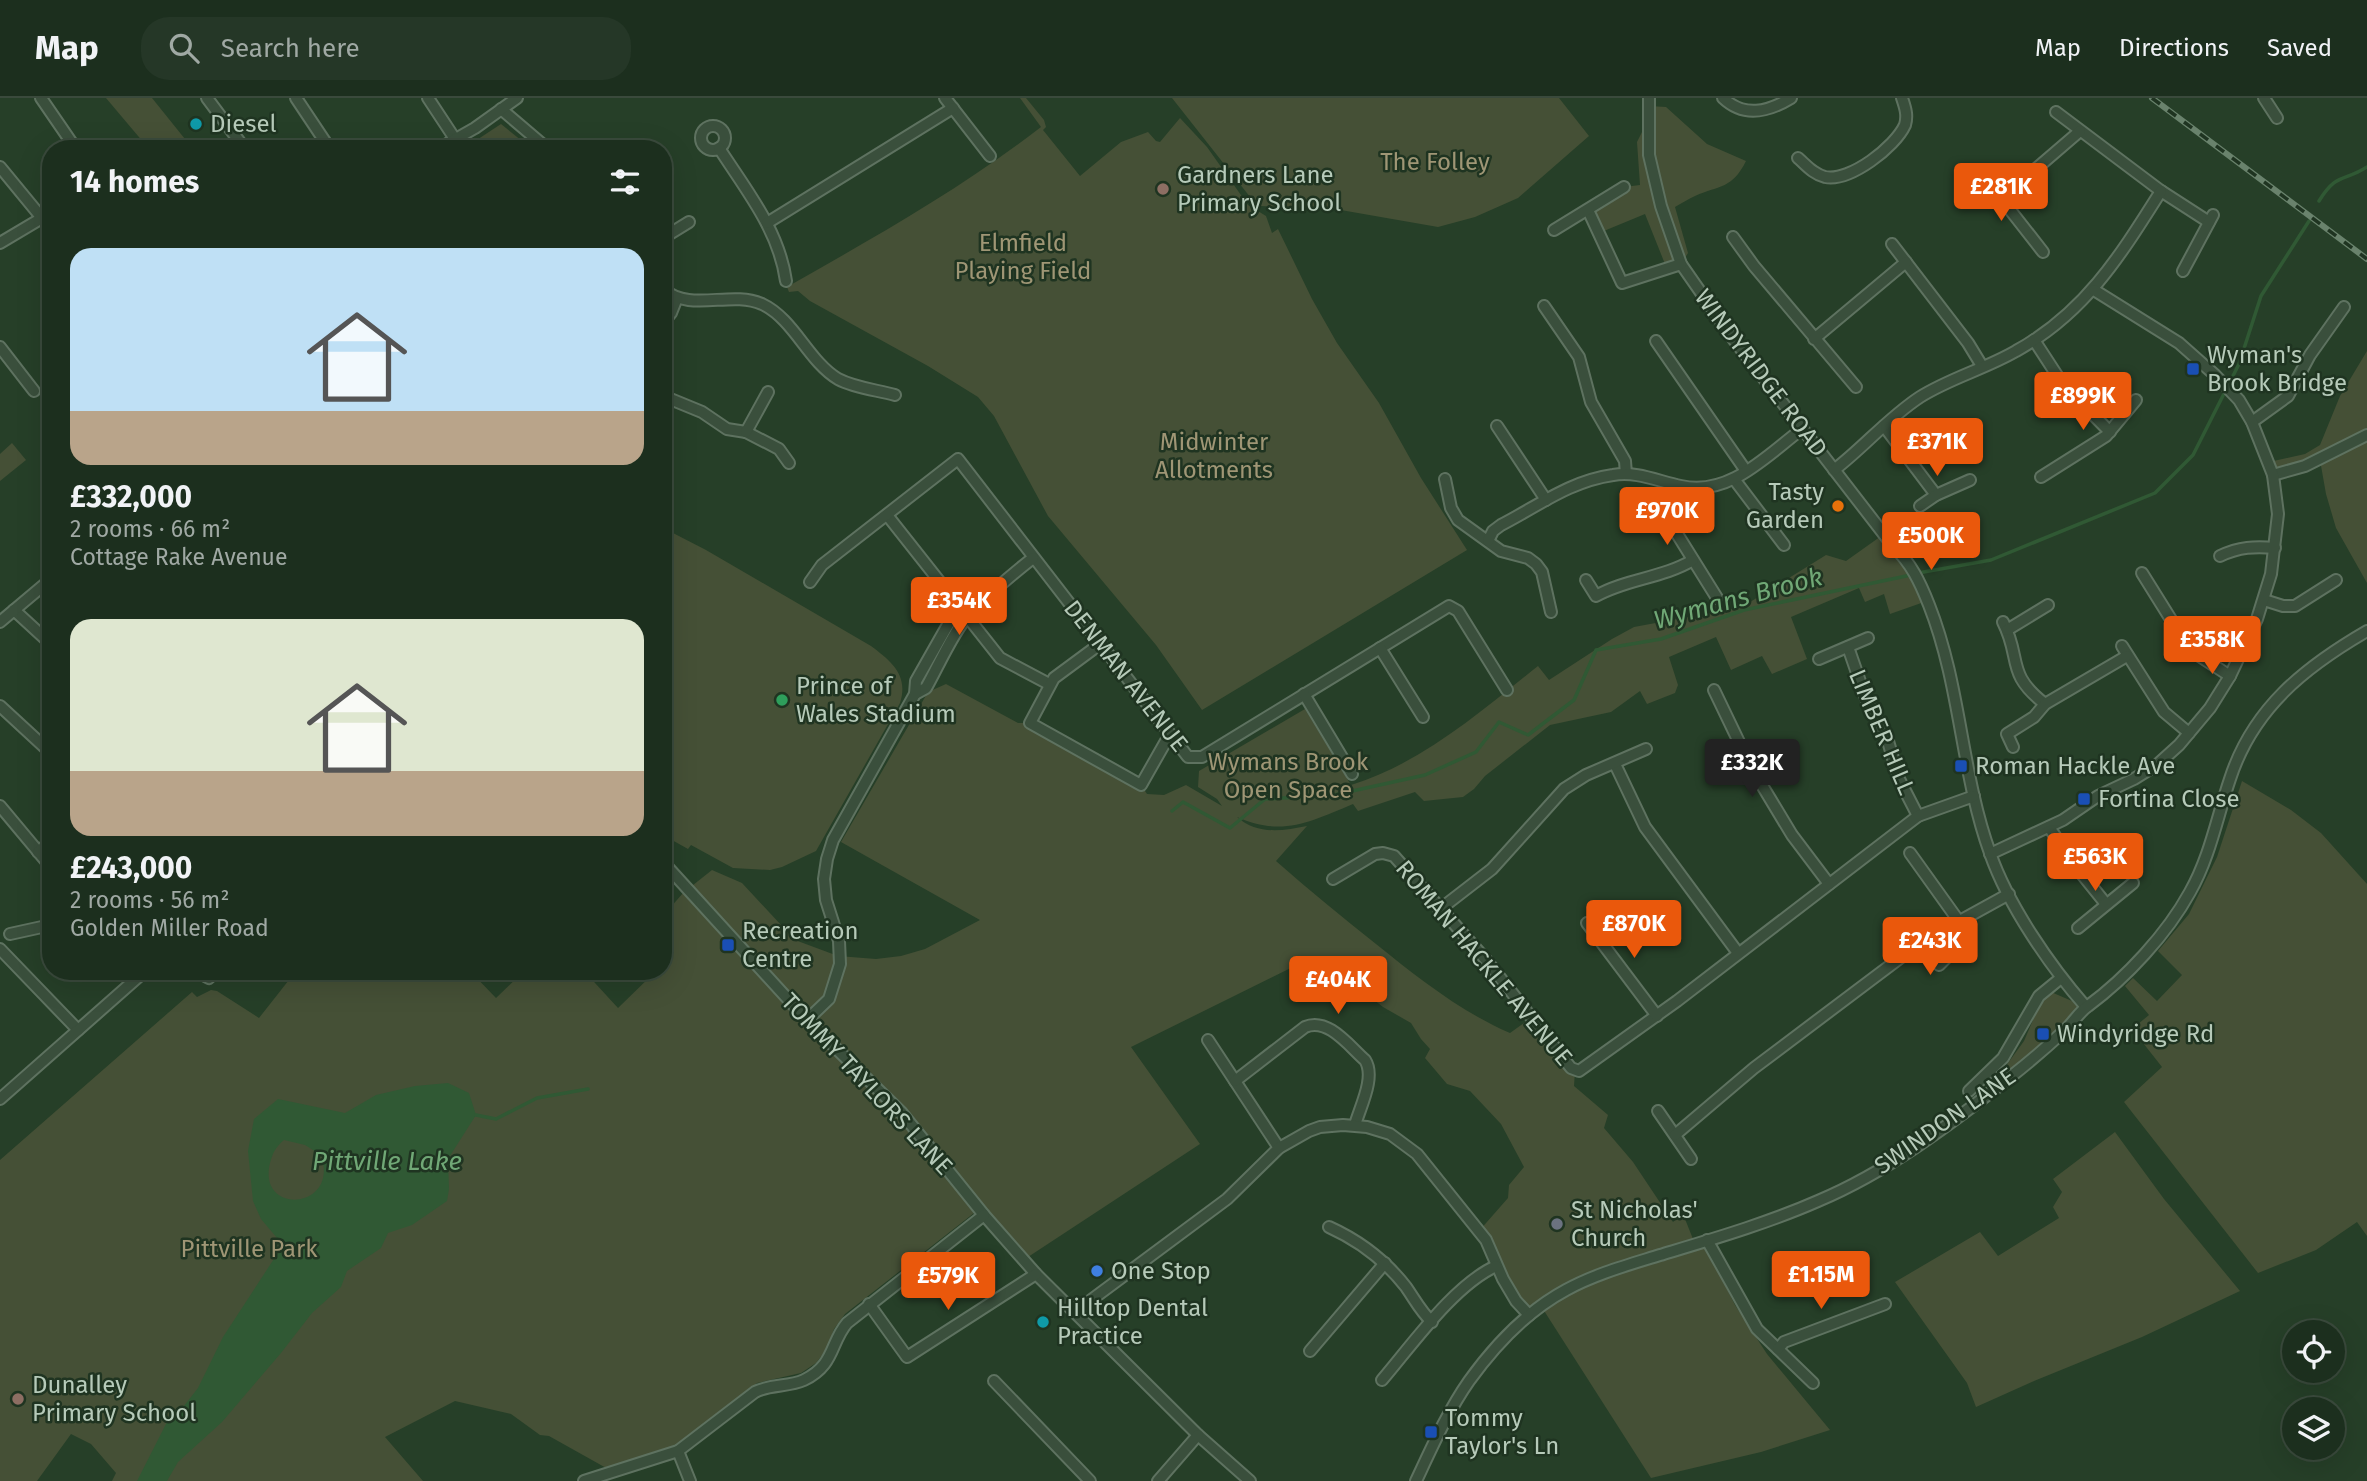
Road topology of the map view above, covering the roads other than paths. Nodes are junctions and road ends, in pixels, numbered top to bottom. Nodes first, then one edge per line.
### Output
1 (41, 98) edge
2 (207, 98) edge
3 (296, 98) edge
4 (428, 98) edge
5 (517, 98) edge
6 (945, 98) edge
7 (1649, 98) edge
8 (1723, 98) edge
9 (1791, 98) edge
10 (1902, 98) edge
11 (2264, 98) edge
12 (953, 108) junction
13 (501, 109) junction
14 (2056, 112) dead end
15 (2277, 118) dead end
16 (2080, 131) junction
17 (455, 139) joint
18 (70, 140) edge
19 (238, 140) edge
20 (324, 140) edge
21 (537, 140) edge
22 (719, 148) dead end
23 (990, 156) dead end
24 (1804, 161) dead end
25 (0, 167) edge
26 (1982, 174) dead end
27 (1624, 187) dead end
28 (2161, 191) junction
29 (2002, 198) junction
30 (1588, 209) junction
31 (42, 212) edge
32 (42, 218) edge
33 (689, 222) dead end
34 (767, 223) junction
35 (1554, 230) dead end
36 (672, 232) edge
37 (1734, 237) dead end
38 (0, 243) edge
39 (1892, 244) dead end
40 (2043, 252) dead end
41 (1906, 262) junction
42 (1681, 264) junction
43 (2183, 271) dead end
44 (786, 281) dead end
45 (2094, 290) junction
46 (672, 295) edge
47 (677, 298) junction
48 (1544, 306) dead end
49 (2344, 307) dead end
50 (672, 310) edge
51 (1814, 339) junction
52 (2034, 340) junction
53 (1656, 341) dead end
54 (0, 347) edge
55 (1678, 349) dead end
56 (1667, 357) junction
57 (1982, 366) junction
58 (1856, 387) dead end
59 (34, 391) dead end
60 (768, 392) dead end
61 (895, 395) dead end
62 (672, 400) edge
63 (2136, 400) dead end
64 (2252, 422) junction
65 (1497, 426) dead end
66 (1884, 426) junction
67 (1802, 429) junction
68 (746, 432) junction
69 (2110, 432) junction
70 (2367, 435) edge
71 (789, 463) dead end
72 (1834, 470) junction
73 (1746, 471) junction
74 (1626, 474) junction
75 (2273, 475) junction
76 (2041, 477) dead end
77 (1445, 478) dead end
78 (1734, 479) junction
79 (1970, 480) dead end
80 (1675, 485) junction
81 (1936, 495) junction
82 (1546, 500) junction
83 (1920, 506) dead end
84 (887, 515) junction
85 (1488, 541) junction
86 (1784, 545) dead end
87 (2275, 548) junction
88 (2220, 556) dead end
89 (1033, 558) junction
90 (1693, 560) junction
91 (2142, 573) dead end
92 (1586, 580) dead end
93 (2336, 580) dead end
94 (810, 582) dead end
95 (42, 587) edge
96 (991, 591) junction
97 (1717, 598) dead end
98 (2264, 600) junction
99 (2048, 605) dead end
100 (958, 607) junction
101 (14, 610) junction
102 (1551, 612) dead end
103 (966, 617) junction
104 (0, 622) edge
105 (2367, 631) edge
106 (42, 636) edge
107 (1868, 638) dead end
108 (1100, 644) junction
109 (1848, 647) junction
110 (1380, 648) junction
111 (1819, 659) dead end
112 (2230, 676) junction
113 (1049, 684) junction
114 (1507, 690) dead end
115 (1714, 690) dead end
116 (915, 694) junction
117 (1304, 694) junction
118 (2045, 705) junction
119 (0, 706) edge
120 (1423, 717) dead end
121 (2189, 733) junction
122 (1170, 734) junction
123 (42, 745) edge
124 (2013, 747) dead end
125 (1646, 749) dead end
126 (1615, 764) junction
127 (1352, 774) dead end
128 (1974, 796) junction
129 (0, 806) edge
130 (1919, 817) junction
131 (2049, 827) junction
132 (42, 849) edge
133 (38, 852) junction
134 (1910, 853) dead end
135 (1990, 854) junction
136 (42, 857) edge
137 (672, 872) edge
138 (1333, 878) dead end
139 (2133, 883) dead end
140 (1829, 884) junction
141 (2009, 894) junction
142 (2106, 904) junction
143 (1439, 910) junction
144 (1958, 920) junction
145 (1587, 923) dead end
146 (42, 927) edge
147 (2078, 928) dead end
148 (10, 934) dead end
149 (1920, 943) junction
150 (0, 949) edge
151 (1738, 953) junction
152 (1939, 965) dead end
153 (2061, 978) junction
154 (135, 980) edge
155 (2086, 1007) junction
156 (1657, 1016) junction
157 (807, 1020) junction
158 (78, 1030) junction
159 (1208, 1040) dead end
160 (1973, 1070) dead end
161 (1981, 1080) junction
162 (1235, 1081) junction
163 (1969, 1091) dead end
164 (0, 1099) edge
165 (1658, 1111) dead end
166 (1355, 1125) junction
167 (1675, 1135) junction
168 (1279, 1148) junction
169 (1692, 1159) dead end
170 (984, 1215) junction
171 (1329, 1227) dead end
172 (1703, 1242) junction
173 (1385, 1263) junction
174 (1496, 1266) junction
175 (1036, 1274) junction
176 (869, 1304) junction
177 (1885, 1304) dead end
178 (1075, 1312) junction
179 (1529, 1315) junction
180 (1432, 1322) junction
181 (1778, 1349) junction
182 (1310, 1351) dead end
183 (1382, 1380) dead end
184 (994, 1381) dead end
185 (1813, 1382) dead end
186 (1198, 1435) junction
187 (678, 1451) junction
188 (584, 1481) edge
189 (690, 1481) edge
190 (1090, 1481) edge
191 (1158, 1481) edge
192 (1251, 1481) edge
193 (1416, 1481) edge

1 - 18 street
2 - 19 street
3 - 20 street
4 - 17 street
5 - 13 street
6 - 12 street
7 - 42 street, WINDYRIDGE ROAD
8 - 9 street
10 - 24 street
11 - 15 street
12 - 23 street
12 - 34 street
13 - 17 street
13 - 21 street
14 - 16 street
16 - 28 street
16 - 29 street
22 - 34 street
25 - 31 street
26 - 29 street
27 - 30 street
28 - 43 street
28 - 45 street
29 - 40 street
30 - 35 street
30 - 42 street
32 - 38 street
33 - 36 street
34 - 44 street
37 - 51 street
39 - 41 street
41 - 51 street
41 - 57 street
42 - 67 street, WINDYRIDGE ROAD
45 - 52 street
45 - 64 street
46 - 47 street
47 - 50 street
47 - 61 street
48 - 74 street
49 - 64 street
51 - 58 street
52 - 57 street
52 - 69 street
53 - 56 street
54 - 59 street
55 - 56 street
56 - 73 street
57 - 66 street
60 - 68 street
62 - 68 street
63 - 69 street
64 - 75 street
65 - 82 street
66 - 72 street
66 - 81 street
67 - 72 street, WINDYRIDGE ROAD
67 - 73 street
68 - 71 street
69 - 76 street
70 - 75 street
72 - 128 street, WINDYRIDGE ROAD
73 - 78 street
74 - 80 street
74 - 82 street
75 - 87 street
77 - 85 street
78 - 80 street
78 - 86 street
79 - 81 street
80 - 90 street
81 - 83 street
82 - 85 street
84 - 89 street, DENMAN AVENUE
84 - 94 street, DENMAN AVENUE
84 - 100 street
85 - 102 street
87 - 88 street
87 - 98 street
89 - 96 street
89 - 108 street, DENMAN AVENUE
90 - 92 street
90 - 97 street
91 - 112 street
93 - 98 street
95 - 101 street
96 - 100 street
96 - 103 street
98 - 112 street
99 - 118 street
100 - 103 street
100 - 116 street
101 - 104 street
101 - 106 street
103 - 113 street
103 - 116 street
105 - 155 street, SWINDON LANE
107 - 109 street, LIMBER HILL
108 - 113 street
108 - 122 street, DENMAN AVENUE
109 - 111 street, LIMBER HILL
109 - 130 street, LIMBER HILL
110 - 114 street, DENMAN AVENUE
110 - 117 street, DENMAN AVENUE
110 - 120 street
112 - 121 street
113 - 122 street
115 - 140 street
116 - 157 street
117 - 122 street, DENMAN AVENUE
117 - 127 street
118 - 121 street
118 - 124 street
119 - 123 street
121 - 131 street
125 - 126 street
126 - 143 street
126 - 151 street
128 - 130 street, ROMAN HACKLE AVENUE
128 - 135 street, WINDYRIDGE ROAD
129 - 133 street
130 - 140 street, ROMAN HACKLE AVENUE
131 - 135 street
131 - 142 street
132 - 133 street
133 - 136 street
134 - 144 street
135 - 141 street, WINDYRIDGE ROAD
137 - 157 street, TOMMY TAYLORS LANE
138 - 143 street, ROMAN HACKLE AVENUE
139 - 142 street
140 - 151 street, ROMAN HACKLE AVENUE
141 - 144 street
141 - 153 street, WINDYRIDGE ROAD
142 - 147 street
143 - 156 street, ROMAN HACKLE AVENUE
144 - 149 street
145 - 156 street
146 - 148 street
149 - 152 street
149 - 167 street
150 - 158 street
151 - 156 street, ROMAN HACKLE AVENUE
153 - 155 street, WINDYRIDGE ROAD
153 - 161 street
154 - 158 street
155 - 172 street, SWINDON LANE
157 - 170 street, TOMMY TAYLORS LANE
158 - 164 street
159 - 162 street
160 - 161 street
161 - 163 street
162 - 166 street
162 - 168 street
165 - 167 street
166 - 168 street
166 - 174 street
167 - 169 street
168 - 178 street
170 - 175 street, TOMMY TAYLORS LANE
170 - 176 street
171 - 173 street
172 - 179 street, SWINDON LANE
172 - 181 street
173 - 180 street
173 - 182 street
174 - 179 street
174 - 180 street
175 - 176 street
175 - 178 street, TOMMY TAYLORS LANE
176 - 187 street
177 - 181 street
178 - 186 street, TOMMY TAYLORS LANE
179 - 193 street, SWINDON LANE
180 - 183 street
181 - 185 street
184 - 190 street
186 - 191 street
186 - 192 street, TOMMY TAYLORS LANE
187 - 188 street
187 - 189 street

